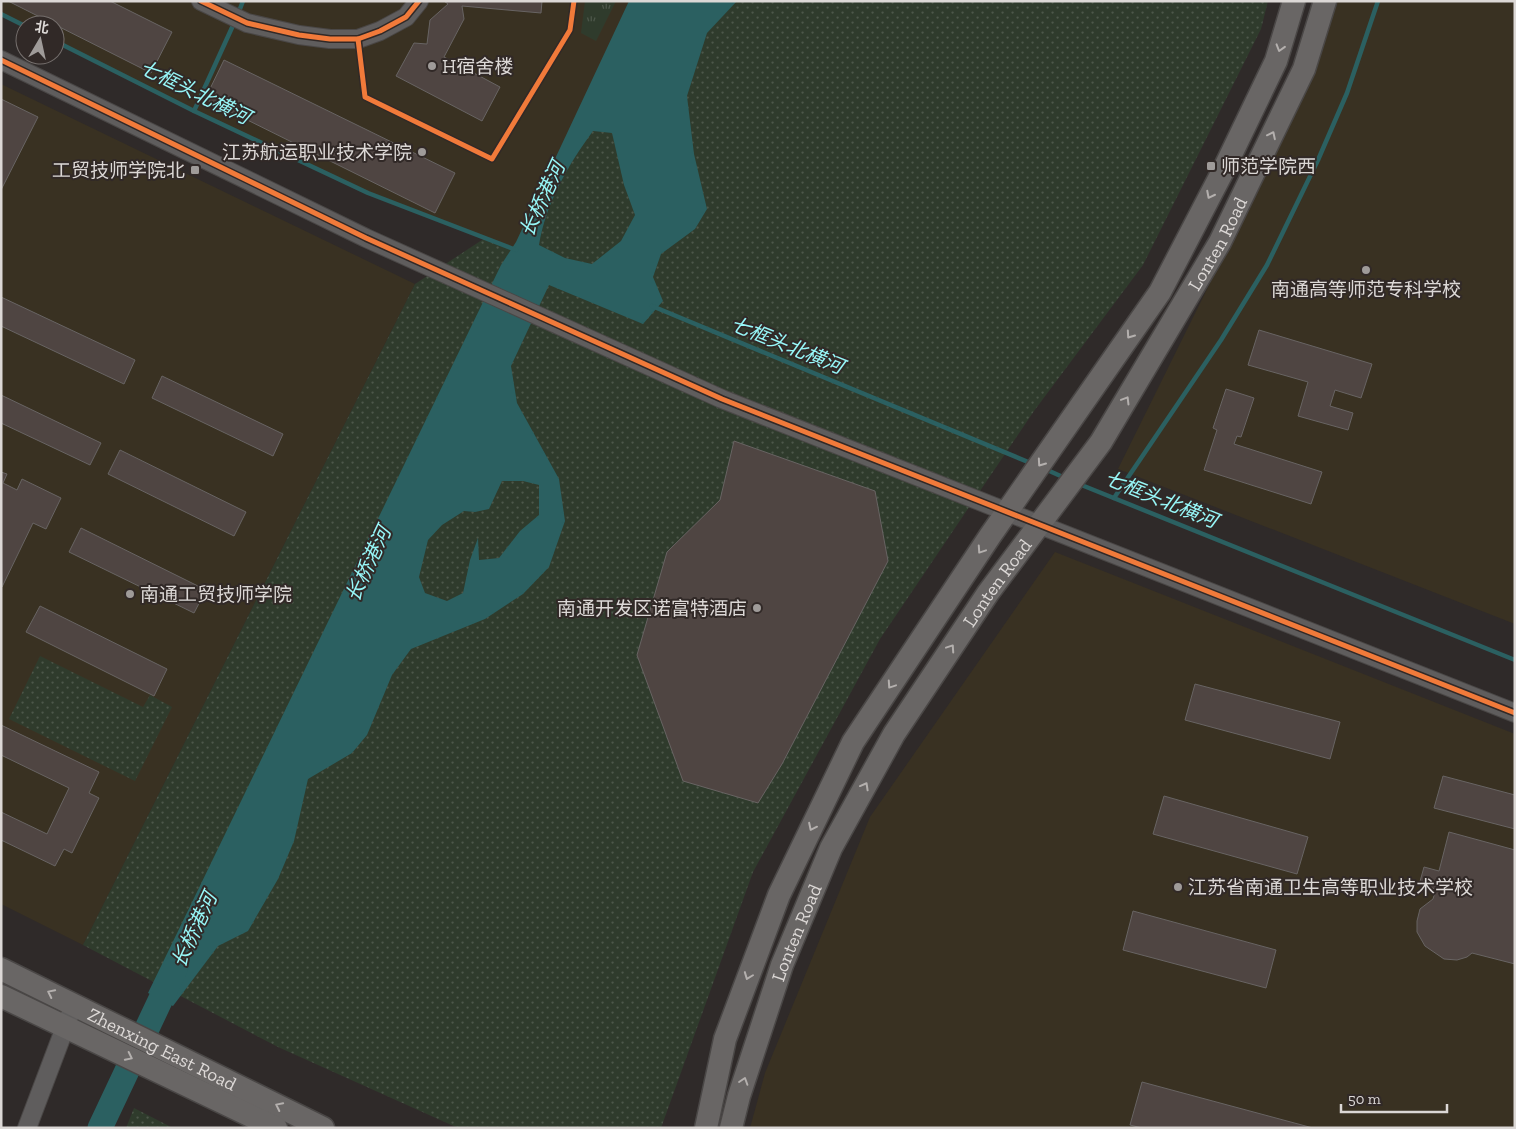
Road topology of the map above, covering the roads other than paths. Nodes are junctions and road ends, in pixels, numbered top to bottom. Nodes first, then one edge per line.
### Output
1 (202, 1) edge
2 (419, 1) edge
3 (1294, 1) edge
4 (1325, 1) edge
5 (1, 60) edge
6 (1008, 510) junction
7 (1040, 523) junction
8 (1515, 713) edge
9 (1, 969) edge
10 (1, 996) edge
11 (73, 1004) junction
12 (75, 1031) junction
13 (185, 1072) junction
14 (27, 1128) edge
15 (276, 1128) edge
16 (323, 1128) edge
17 (706, 1128) edge
18 (731, 1128) edge

1 - 2 street
3 -> 6 main road, Lonten Road
7 -> 4 main road, Lonten Road
5 - 6 street
6 - 7 street
6 -> 17 main road, Lonten Road
7 - 8 street
18 -> 7 main road, Lonten Road
11 -> 9 main road, Zhenxing East Road
10 - 12 main road, Zhenxing East Road
11 - 12 street
11 - 13 main road, Zhenxing East Road
12 -> 13 main road, Zhenxing East Road
12 - 14 street
13 - 15 main road, Zhenxing East Road
16 -> 13 main road, Zhenxing East Road

